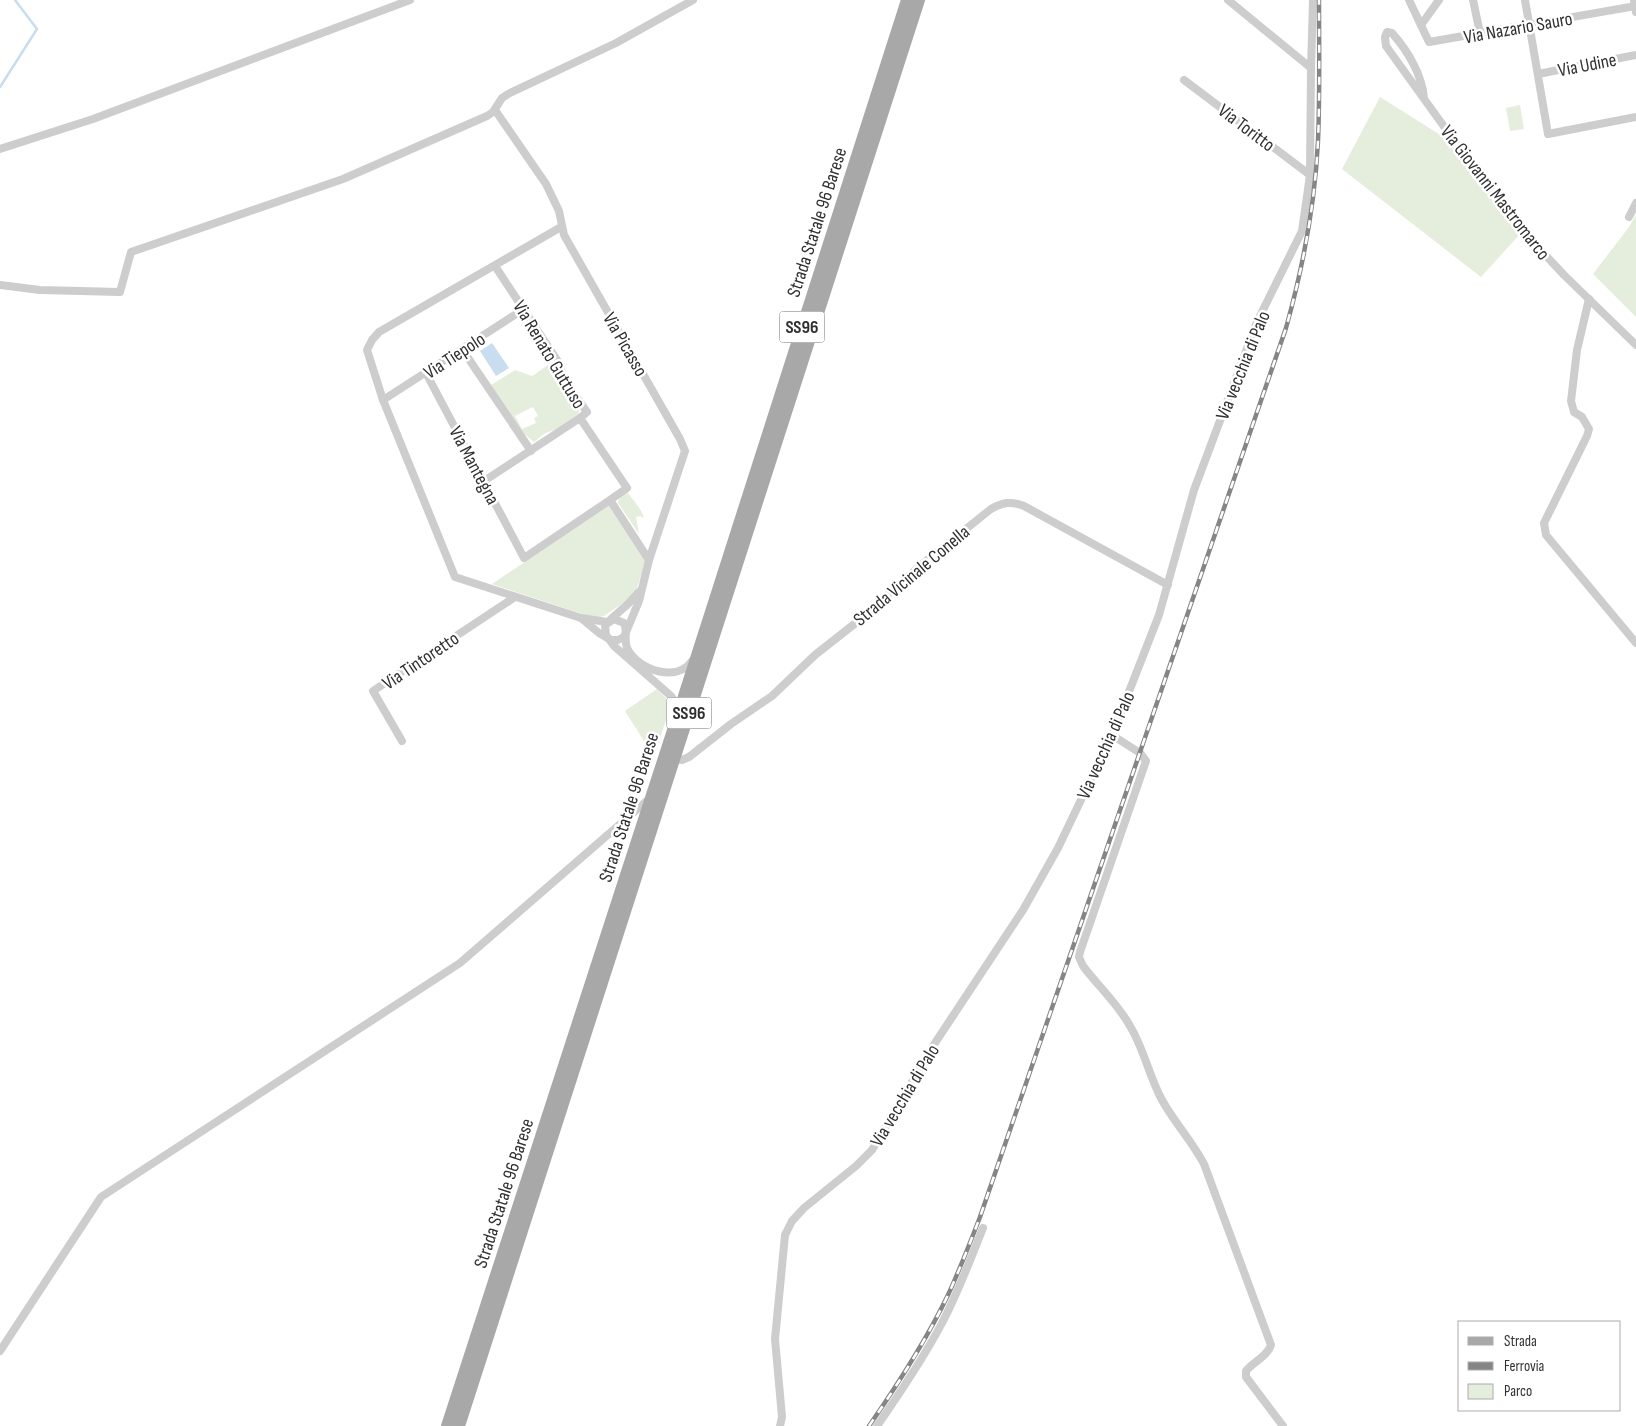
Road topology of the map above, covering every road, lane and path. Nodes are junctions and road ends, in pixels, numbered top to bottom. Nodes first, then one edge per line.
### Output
1 (410, 0) edge
2 (693, 0) edge
3 (907, 0) edge
4 (919, 0) edge
5 (1228, 0) edge
6 (1313, 0) edge
7 (1409, 0) edge
8 (1439, 0) edge
9 (1472, 0) edge
10 (1525, 0) edge
11 (1635, 6) edge
12 (1529, 24) junction
13 (1421, 25) junction
14 (1480, 33) junction
15 (1636, 55) edge
16 (1311, 68) junction
17 (1538, 74) junction
18 (1184, 80) dead end
19 (1424, 98) junction
20 (495, 110) junction
21 (1636, 118) edge
22 (0, 149) edge
23 (1310, 175) junction
24 (1636, 203) edge
25 (1629, 217) dead end
26 (561, 227) junction
27 (494, 266) junction
28 (0, 285) edge
29 (1589, 299) junction
30 (524, 309) junction
31 (1636, 346) edge
32 (462, 349) junction
33 (426, 373) junction
34 (383, 400) junction
35 (580, 418) junction
36 (531, 451) junction
37 (484, 482) junction
38 (610, 500) junction
39 (649, 560) junction
40 (1168, 585) junction
41 (640, 591) junction
42 (515, 597) junction
43 (581, 618) junction
44 (609, 621) junction
45 (625, 633) junction
46 (608, 638) junction
47 (1636, 643) edge
48 (697, 654) junction
49 (676, 721) junction
50 (1112, 735) junction
51 (402, 740) dead end
52 (674, 759) junction
53 (650, 797) junction
54 (983, 1228) dead end
55 (0, 1351) edge
56 (448, 1426) edge
57 (459, 1426) edge
58 (780, 1426) edge
59 (877, 1426) edge
60 (1283, 1426) edge

1 - 22 street
2 - 20 street
3 - 48 main road, Strada Statale 96 Barese / SS96
4 - 52 main road, Strada Statale 96 Barese / SS96
5 - 16 street
6 - 16 street, Via vecchia di Palo
7 - 13 street
8 - 13 street
9 - 14 street
10 - 12 street
11 - 12 street, Via Nazario Sauro
12 - 14 street, Via Nazario Sauro
12 - 17 street
13 - 14 street, Via Nazario Sauro
15 - 17 street, Via Udine
16 - 23 street, Via vecchia di Palo
17 - 21 street
18 - 23 street, Via Toritto
19 - 19 street, Via Giovanni Mastromarco
19 - 29 street, Via Giovanni Mastromarco
20 - 26 street, Via Picasso
20 - 28 street
23 - 40 street, Via vecchia di Palo
24 - 25 street
26 - 27 street
26 - 39 street, Via Picasso
27 - 30 street, Via Renato Guttuso
27 - 34 street
29 - 31 street, Via Giovanni Mastromarco
29 - 47 street
30 - 32 street, Via Tiepolo
30 - 35 street, Via Renato Guttuso
32 - 33 street, Via Tiepolo
32 - 36 street
33 - 34 street, Via Tiepolo
33 - 37 street, Via Mantegna
34 - 42 street
35 - 36 street
35 - 38 street, Via Renato Guttuso
36 - 37 street
37 - 38 street, Via Mantegna
38 - 39 street
39 - 41 street, Via Picasso
40 - 50 street, Via vecchia di Palo
40 - 52 street, Strada Vicinale Conella
41 - 44 street
41 - 45 street, Via Picasso
42 - 43 street
42 - 51 street, Via Tintoretto
43 - 44 street
43 - 46 street
44 - 45 street
44 - 46 street
45 - 46 street
45 - 48 street
46 - 49 street
48 - 49 main road, Strada Statale 96 Barese / SS96
49 - 53 main road, Strada Statale 96 Barese / SS96
50 - 58 street, Via vecchia di Palo
50 - 60 street
52 - 57 main road, Strada Statale 96 Barese / SS96
53 - 55 street
53 - 56 main road, Strada Statale 96 Barese / SS96
54 - 59 street

